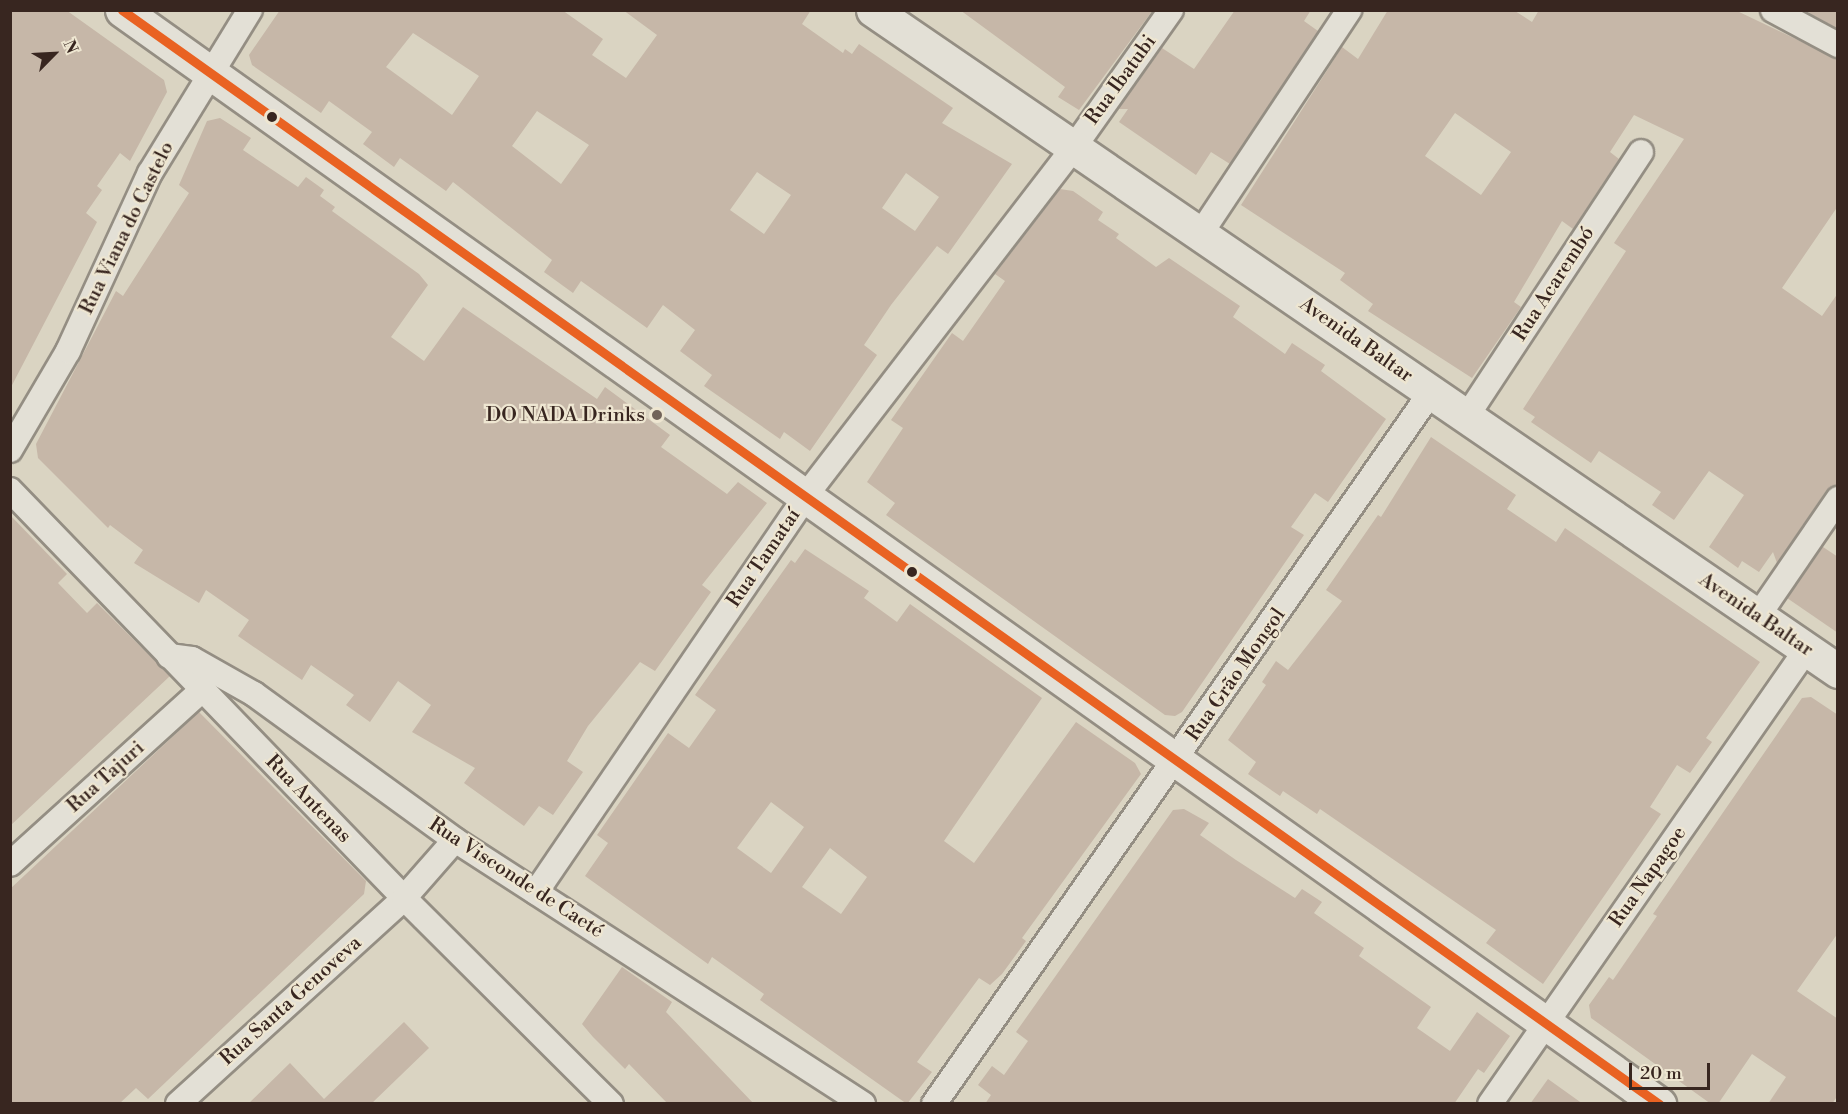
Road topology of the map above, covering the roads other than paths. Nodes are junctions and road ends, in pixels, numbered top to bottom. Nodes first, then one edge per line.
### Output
1 (122, 10) edge
2 (250, 10) edge
3 (873, 10) edge
4 (1171, 10) edge
5 (1349, 10) edge
6 (1773, 10) edge
7 (1838, 45) edge
8 (208, 72) junction
9 (1072, 150) junction
10 (1641, 152) dead end
11 (1201, 233) junction
12 (1431, 392) junction
13 (1467, 416) junction
14 (10, 450) edge
15 (10, 490) edge
16 (807, 494) junction
17 (1838, 499) edge
18 (1758, 616) junction
19 (1806, 650) junction
20 (169, 656) junction
21 (1838, 671) edge
22 (202, 690) junction
23 (1178, 758) junction
24 (455, 840) junction
25 (10, 864) edge
26 (536, 892) junction
27 (404, 898) junction
28 (1547, 1023) junction
29 (178, 1104) edge
30 (611, 1104) edge
31 (863, 1104) edge
32 (934, 1104) edge
33 (1490, 1104) edge
34 (1659, 1104) edge

1 - 8 street
2 - 8 street, Rua Viana do Castelo
3 - 9 street, Avenida Baltar
4 - 9 street, Rua Ibatubi
5 - 11 street
6 - 7 street
8 - 14 street, Rua Viana do Castelo
8 - 16 street
9 - 11 street, Avenida Baltar
9 - 16 street, Rua Tamataí
10 - 13 street, Rua Acarembó
11 - 12 street, Avenida Baltar
12 - 13 street, Avenida Baltar
12 - 23 street, Rua Grão Mongol
13 - 18 street, Avenida Baltar
15 - 20 street, Rua Antenas
16 - 23 street
16 - 26 street, Rua Tamataí
17 - 18 street
18 - 19 street, Avenida Baltar
19 - 21 street, Avenida Baltar
19 - 28 street, Rua Napagoe
20 - 22 street, Rua Antenas
20 - 24 street, Rua Visconde de Caeté
22 - 25 street, Rua Tajuri
22 - 27 street, Rua Antenas
23 - 28 street
23 - 32 street, Rua Grão Mongol
24 - 26 street, Rua Visconde de Caeté
24 - 27 street, Rua Santa Genoveva
26 - 31 street, Rua Visconde de Caeté
27 - 29 street, Rua Santa Genoveva
27 - 30 street, Rua Antenas
28 - 33 street, Rua Napagoe
28 - 34 street

